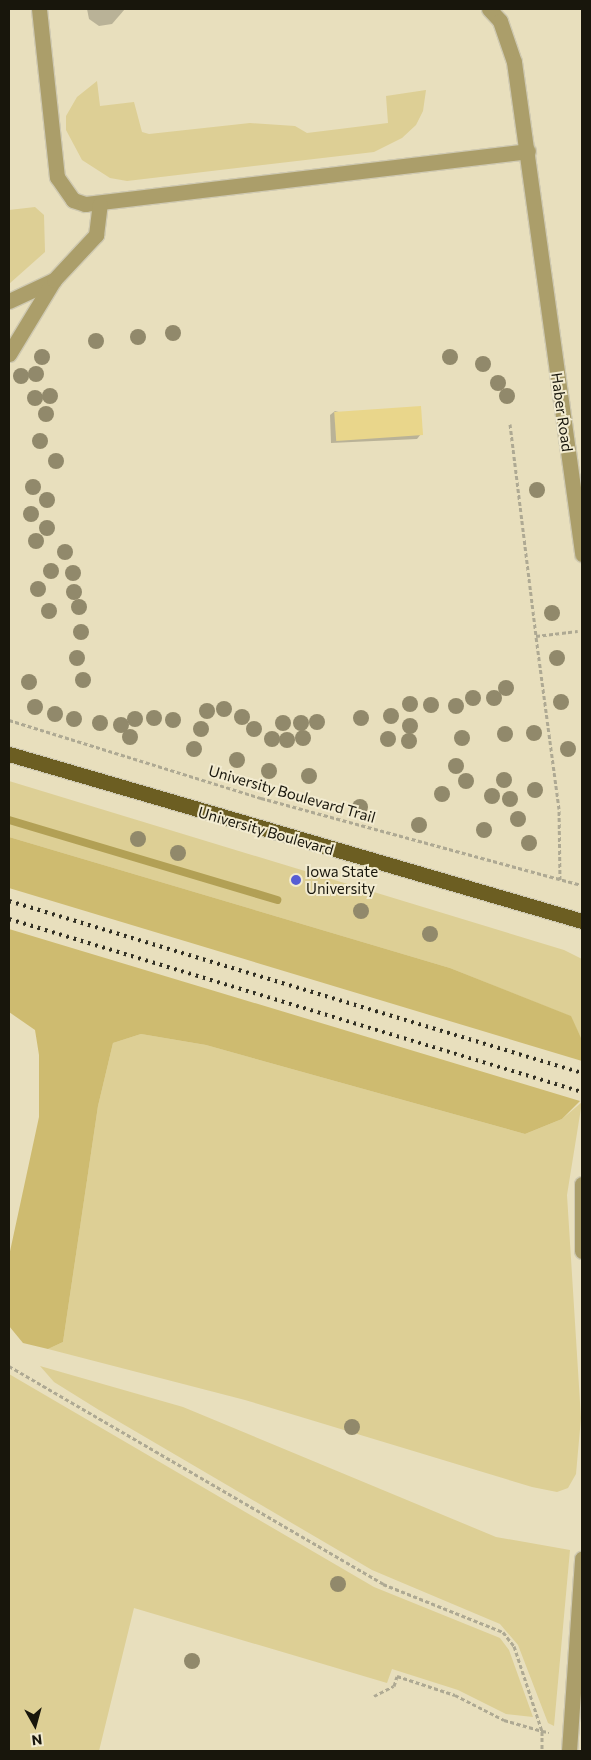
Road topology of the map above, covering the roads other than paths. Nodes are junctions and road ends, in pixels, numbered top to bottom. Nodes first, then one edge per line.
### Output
1 (40, 9) edge
2 (489, 9) edge
3 (528, 151) junction
4 (100, 204) junction
5 (54, 280) junction
6 (9, 301) edge
7 (9, 354) edge
8 (582, 554) edge
9 (9, 754) edge
10 (582, 921) edge
11 (582, 1184) edge
12 (582, 1251) edge
13 (582, 1558) edge
14 (570, 1751) edge

1 - 4 street
2 - 3 street, Haber Road
3 - 4 street
3 - 8 street, Haber Road
4 - 5 street
5 - 6 street
5 - 7 street
9 - 10 main road, University Boulevard
11 - 12 street
13 - 14 street

